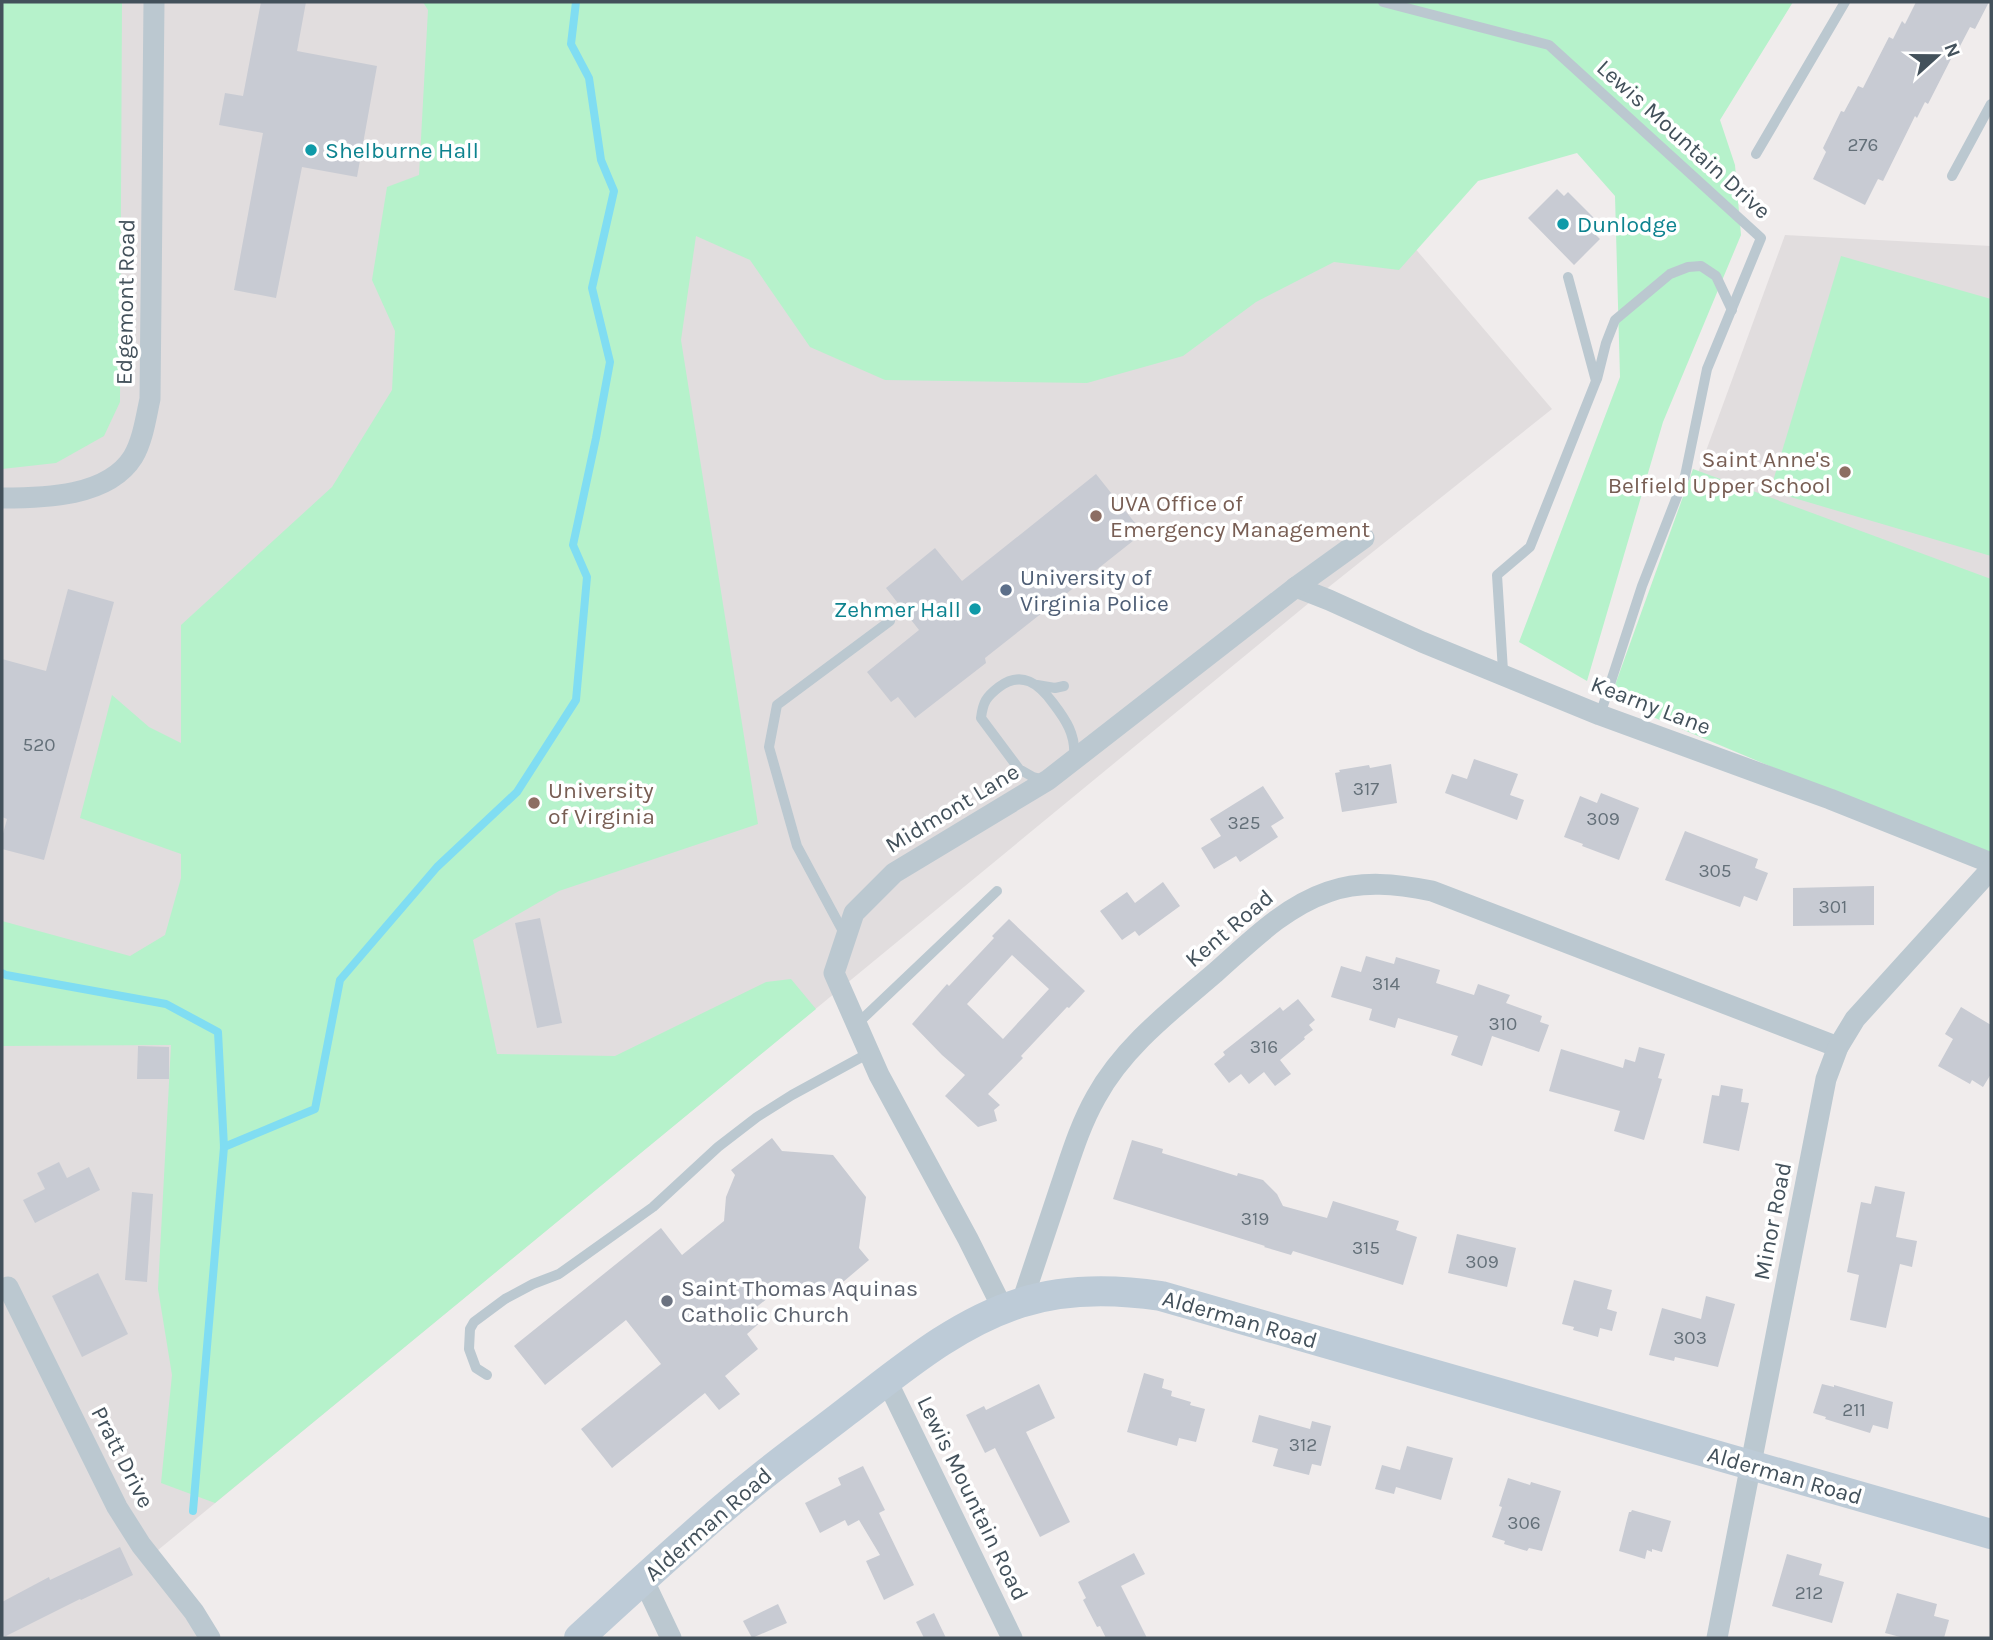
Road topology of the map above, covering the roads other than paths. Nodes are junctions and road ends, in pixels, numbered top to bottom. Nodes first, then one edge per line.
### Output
1 (153, 2) edge
2 (1382, 2) edge
3 (1845, 2) edge
4 (1991, 104) edge
5 (1756, 154) dead end
6 (1952, 176) dead end
7 (1568, 277) dead end
8 (1732, 310) junction
9 (1596, 381) junction
10 (2, 498) edge
11 (1364, 538) dead end
12 (1296, 587) junction
13 (890, 621) dead end
14 (1506, 676) junction
15 (1041, 687) junction
16 (1060, 713) junction
17 (1600, 715) junction
18 (1071, 730) junction
19 (1102, 738) junction
20 (1074, 760) junction
21 (1019, 769) junction
22 (1040, 779) junction
23 (1021, 796) junction
24 (1991, 863) edge
25 (1991, 869) edge
26 (997, 891) dead end
27 (846, 937) junction
28 (856, 1025) junction
29 (1838, 1047) junction
30 (869, 1054) junction
31 (8, 1287) dead end
32 (1012, 1305) junction
33 (487, 1375) dead end
34 (887, 1381) junction
35 (1752, 1466) junction
36 (1991, 1534) edge
37 (643, 1579) junction
38 (210, 1638) edge
39 (579, 1638) edge
40 (671, 1638) edge
41 (1012, 1638) edge
42 (1717, 1638) edge

1 - 10 street, Edgemont Road
2 - 8 lane, Lewis Mountain Drive
3 - 5 lane
4 - 6 lane
7 - 9 lane
8 - 9 lane
8 - 17 lane, Lewis Mountain Drive
9 - 14 lane
11 - 12 street, Midmont Lane
12 - 14 street, Kearny Lane
12 - 19 street, Midmont Lane
13 - 27 lane
14 - 17 street, Kearny Lane
15 - 16 lane
15 - 16 lane
15 - 21 lane
16 - 18 lane
17 - 24 street, Kearny Lane
18 - 19 lane
18 - 20 lane
19 - 20 street, Midmont Lane
20 - 22 street, Midmont Lane
21 - 22 lane
21 - 23 lane
22 - 23 street, Midmont Lane
23 - 27 street, Midmont Lane
25 - 29 street, Minor Road
26 - 28 lane
27 - 28 street, Midmont Lane
28 - 30 street, Midmont Lane
29 - 32 street, Kent Road
29 - 35 street, Minor Road
30 - 32 street, Midmont Lane
30 - 33 lane
31 - 38 street, Pratt Drive
32 - 34 main road, Alderman Road
32 - 35 main road, Alderman Road
34 - 37 main road, Alderman Road
34 - 41 street, Lewis Mountain Road
35 - 36 main road, Alderman Road
35 - 42 street, Minor Road
37 - 39 main road, Alderman Road
37 - 40 street

